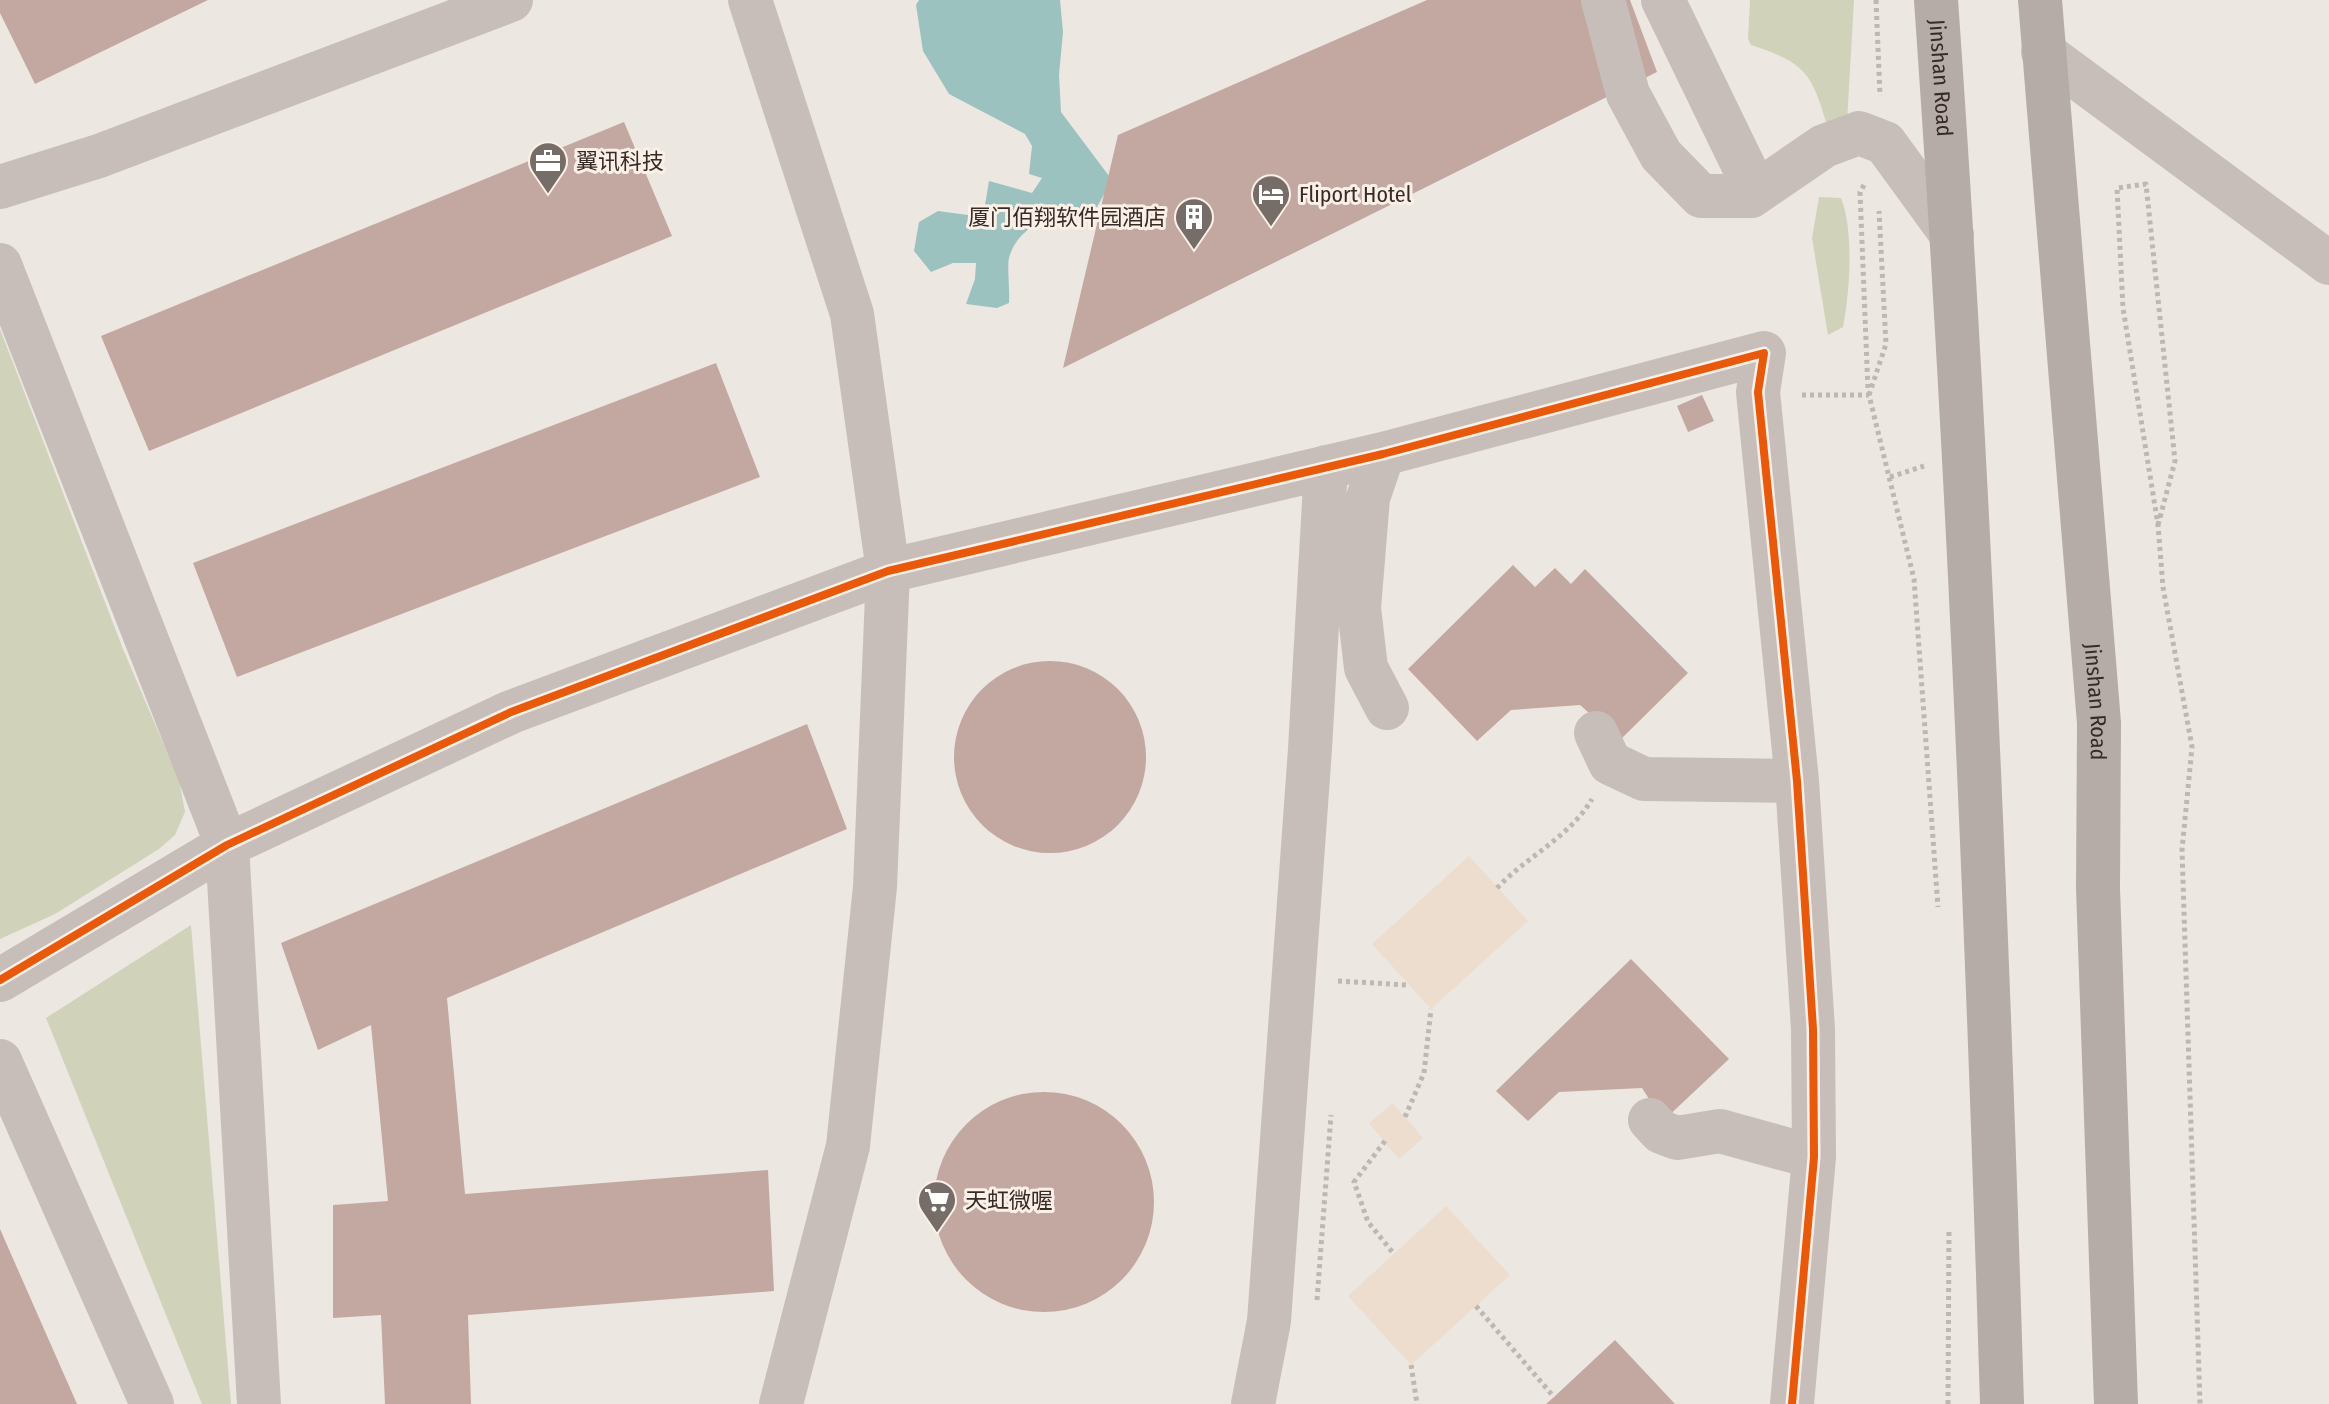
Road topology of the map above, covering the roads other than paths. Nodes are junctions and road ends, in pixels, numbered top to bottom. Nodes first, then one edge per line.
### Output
1 (511, 0) edge
2 (750, 0) edge
3 (1603, 0) edge
4 (1663, 0) edge
5 (1936, 0) edge
6 (2040, 0) edge
7 (2043, 52) junction
8 (0, 187) edge
9 (1751, 196) junction
10 (1952, 235) junction
11 (2329, 263) edge
12 (0, 265) edge
13 (1383, 454) junction
14 (1326, 467) junction
15 (888, 571) junction
16 (1387, 708) dead end
17 (1603, 748) road end
18 (1797, 781) junction
19 (227, 845) junction
20 (0, 980) edge
21 (0, 1061) edge
22 (1650, 1120) dead end
23 (1814, 1157) junction
24 (152, 1404) edge
25 (259, 1404) edge
26 (781, 1404) edge
27 (1253, 1404) edge
28 (1792, 1404) edge
29 (2002, 1404) edge
30 (2116, 1404) edge

1 - 8 street
2 - 15 street
3 - 9 street
4 - 9 street
5 - 10 main road, Jinshan Road
6 - 7 main road, Jinshan Road
7 - 11 street
7 - 30 main road, Jinshan Road
9 - 10 street
10 - 29 main road, Jinshan Road
12 - 19 street
13 - 14 street
13 - 16 street
13 - 18 street
14 - 15 street
14 - 27 street
15 - 19 street
15 - 26 street
17 - 18 street
18 - 23 street
19 - 20 street
19 - 25 street
21 - 24 street
22 - 23 street
23 - 28 street

